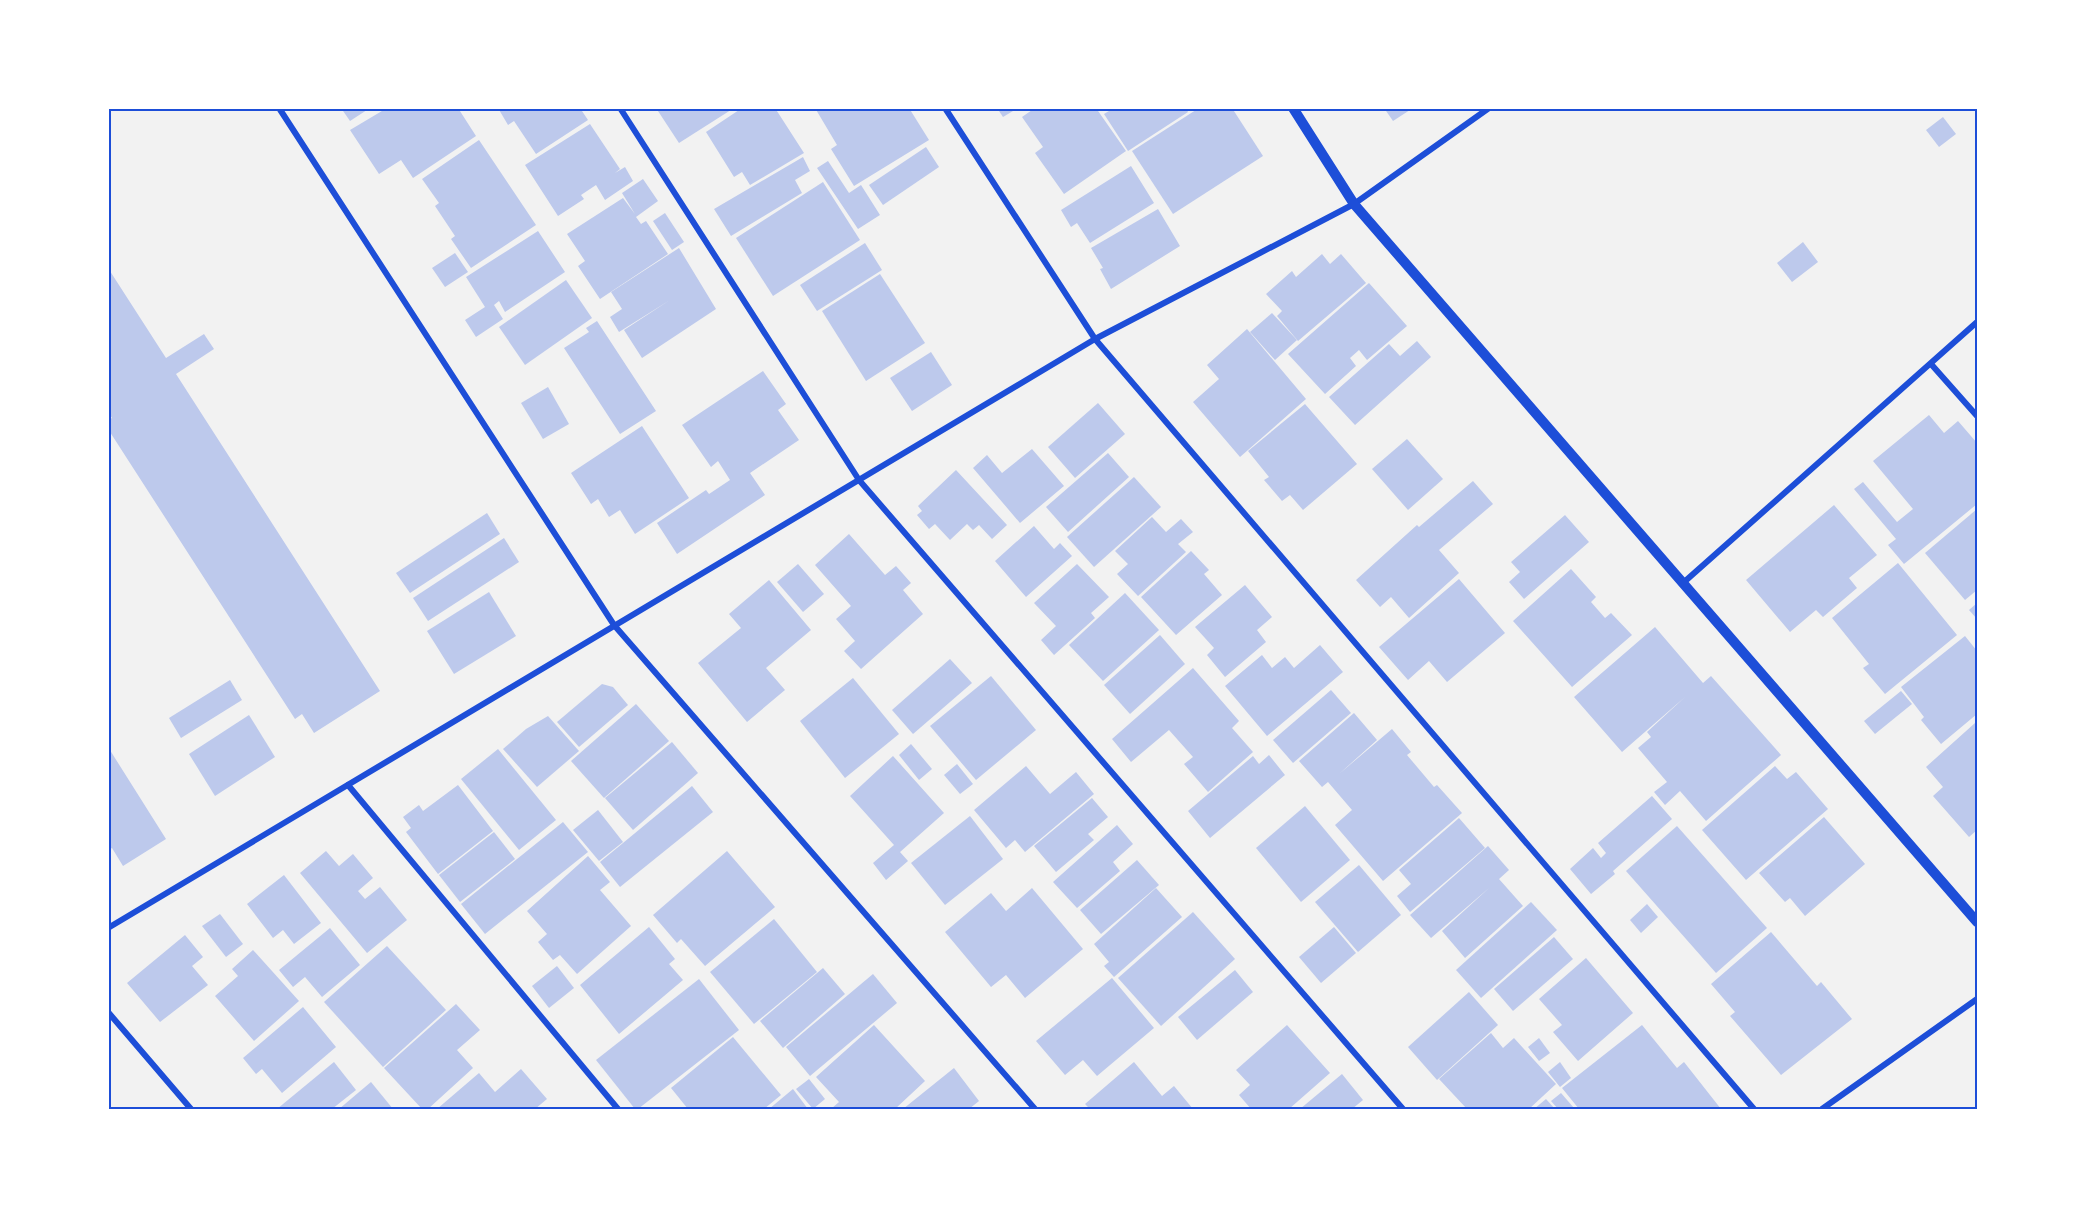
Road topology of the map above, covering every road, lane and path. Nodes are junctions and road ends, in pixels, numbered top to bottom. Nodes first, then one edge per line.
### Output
1 (279, 108) edge
2 (620, 108) edge
3 (945, 108) edge
4 (1293, 108) edge
5 (1489, 108) edge
6 (1354, 204) junction
7 (1977, 322) edge
8 (1095, 339) junction
9 (1931, 363) junction
10 (1977, 417) edge
11 (859, 480) junction
12 (1683, 583) junction
13 (614, 625) junction
14 (348, 784) junction
15 (1977, 922) edge
16 (108, 928) edge
17 (1977, 999) edge
18 (108, 1012) edge
19 (191, 1109) edge
20 (618, 1109) edge
21 (1035, 1109) edge
22 (1403, 1109) edge
23 (1754, 1109) edge
24 (1822, 1109) edge

1 - 13 street
2 - 11 street
3 - 8 street
4 - 6 street
5 - 6 street
6 - 8 street
6 - 12 street
7 - 9 street
8 - 11 street
8 - 23 street
9 - 10 street
9 - 12 street
11 - 13 street
11 - 22 street
12 - 15 street
13 - 14 street
13 - 21 street
14 - 16 street
14 - 20 street
17 - 24 street
18 - 19 street

